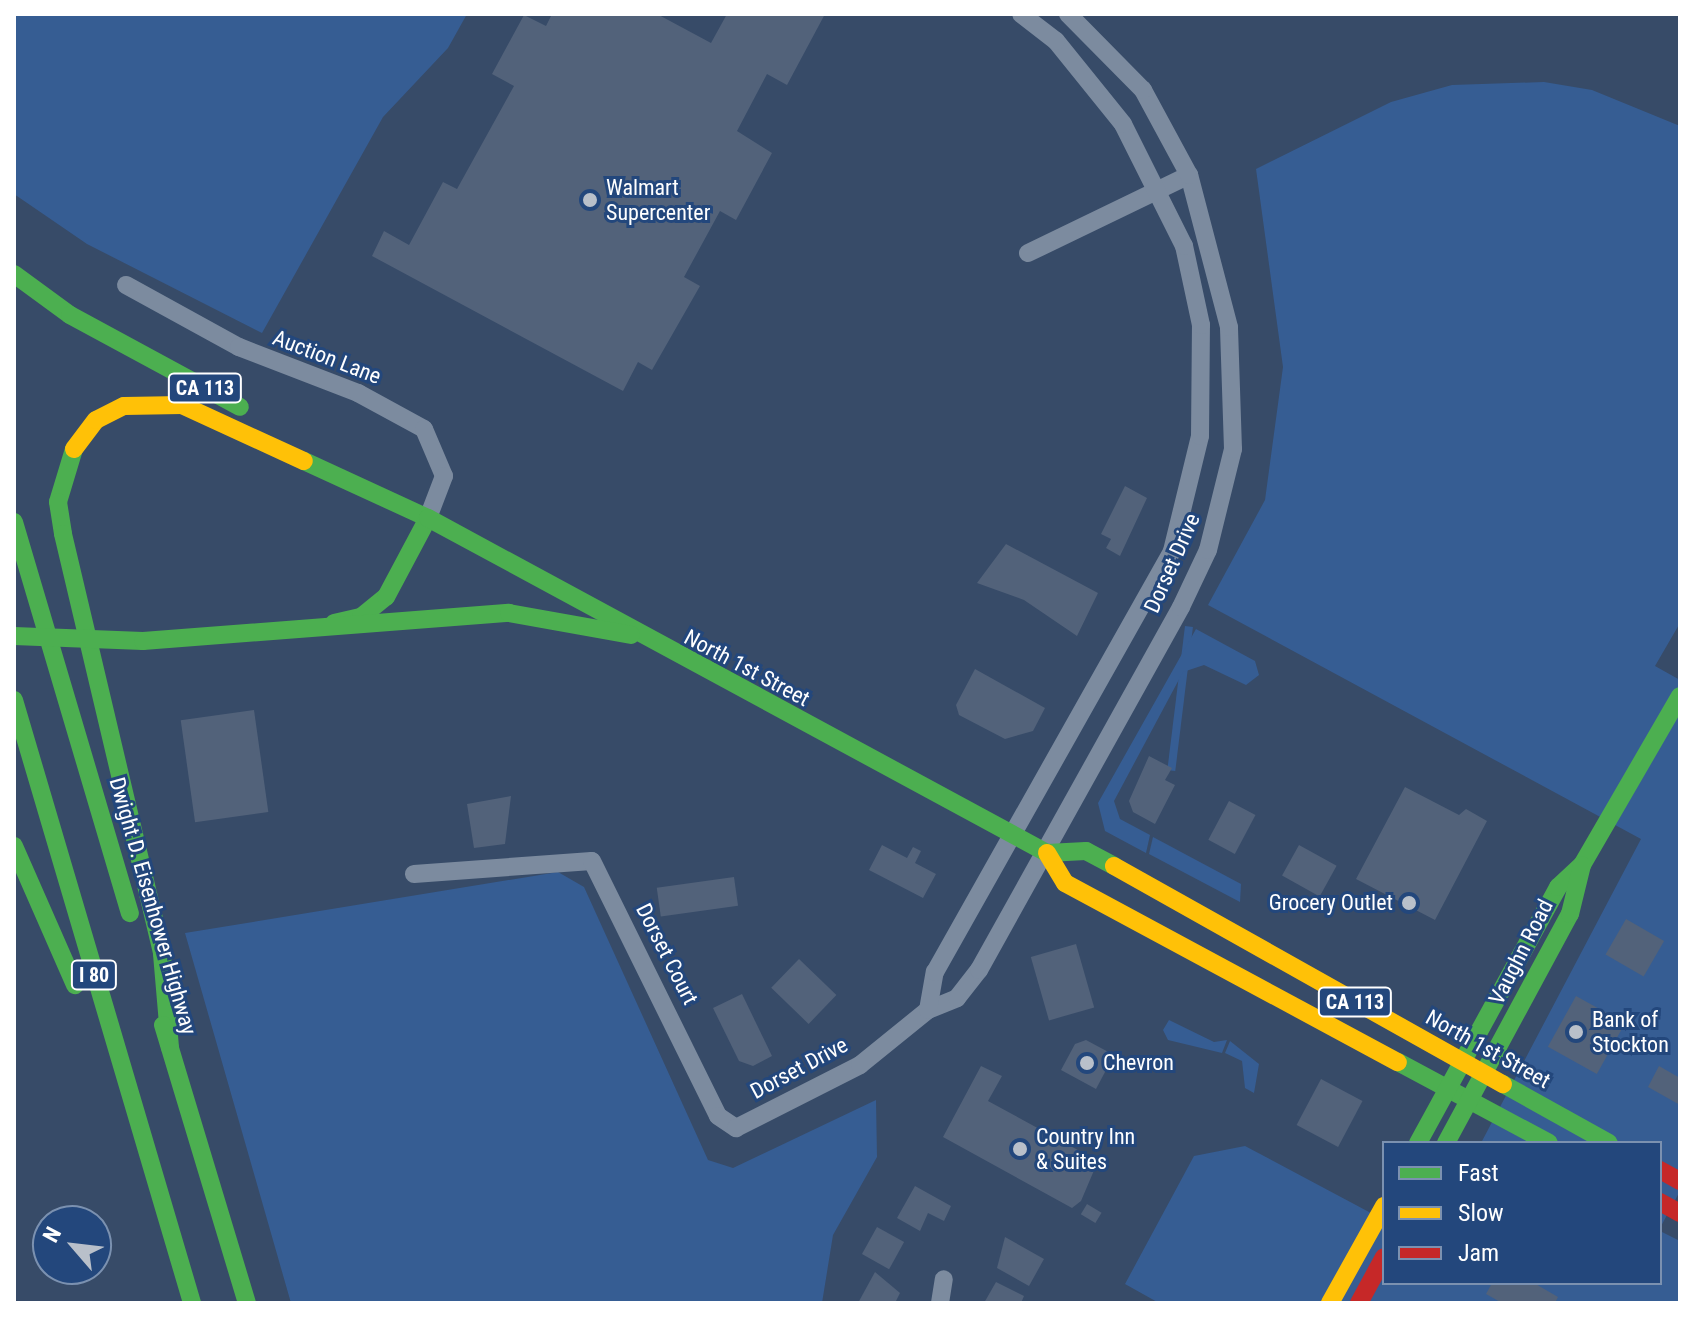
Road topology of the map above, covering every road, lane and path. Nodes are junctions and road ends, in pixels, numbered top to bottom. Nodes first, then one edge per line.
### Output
1 (1021, 14) edge
2 (1068, 14) edge
3 (1189, 175) junction
4 (1160, 188) junction
5 (1028, 253) dead end
6 (14, 274) edge
7 (126, 285) dead end
8 (397, 503) junction
9 (428, 518) junction
10 (14, 522) edge
11 (334, 623) junction
12 (14, 636) edge
13 (637, 636) junction
14 (1680, 696) edge
15 (14, 700) edge
16 (1012, 836) junction
17 (14, 846) edge
18 (1047, 853) junction
19 (1582, 865) junction
20 (414, 874) dead end
21 (928, 1010) junction
22 (170, 1048) junction
23 (1463, 1063) junction
24 (1484, 1075) junction
25 (1449, 1089) junction
26 (1469, 1100) junction
27 (725, 1125) joint
28 (1419, 1141) edge
29 (1447, 1141) edge
30 (1545, 1141) edge
31 (1605, 1141) edge
32 (1662, 1171) edge
33 (152, 1172) junction
34 (1680, 1181) edge
35 (1662, 1203) edge
36 (1382, 1210) edge
37 (1680, 1213) edge
38 (1382, 1261) edge
39 (944, 1279) dead end
40 (192, 1303) edge
41 (247, 1303) edge
42 (940, 1303) edge
43 (1330, 1303) edge
44 (1359, 1303) edge

1 - 4 street, Dorset Drive
2 - 3 street, Dorset Drive
3 - 4 street
3 - 18 street, Dorset Drive
4 - 5 street
4 - 16 street, Dorset Drive
6 - 8 main road, CA 113
7 - 9 street, Auction Lane
8 - 9 main road, CA 113
8 - 22 main road
9 - 11 main road
9 - 13 main road, North 1st Street / CA 113
10 - 22 main road, Dwight D. Eisenhower Highway / I 80
11 - 12 main road, CA 113
11 - 13 main road, CA 113
13 - 16 main road, North 1st Street / CA 113
14 - 19 main road, Vaughn Road
15 - 33 main road, I 80
16 - 18 main road, North 1st Street / CA 113
16 - 21 street, Dorset Drive
17 - 33 main road
18 - 21 street, Dorset Drive
18 - 23 main road, North 1st Street / CA 113
18 - 25 main road, North 1st Street / CA 113
19 - 23 main road, Vaughn Road
19 - 24 main road, Vaughn Road
20 - 27 street, Dorset Court
21 - 27 street, Dorset Drive
22 - 41 main road, Dwight D. Eisenhower Highway / I 80
23 - 24 main road, North 1st Street / CA 113
23 - 25 main road, Vaughn Road
24 - 26 main road, Vaughn Road
24 - 31 main road, North 1st Street / CA 113
25 - 26 main road, North 1st Street / CA 113
25 - 28 main road, Vaughn Road
26 - 29 main road, Vaughn Road
26 - 30 main road, North 1st Street / CA 113
32 - 34 main road
33 - 40 main road, I 80
35 - 37 main road
36 - 43 main road
38 - 44 main road
39 - 42 street

